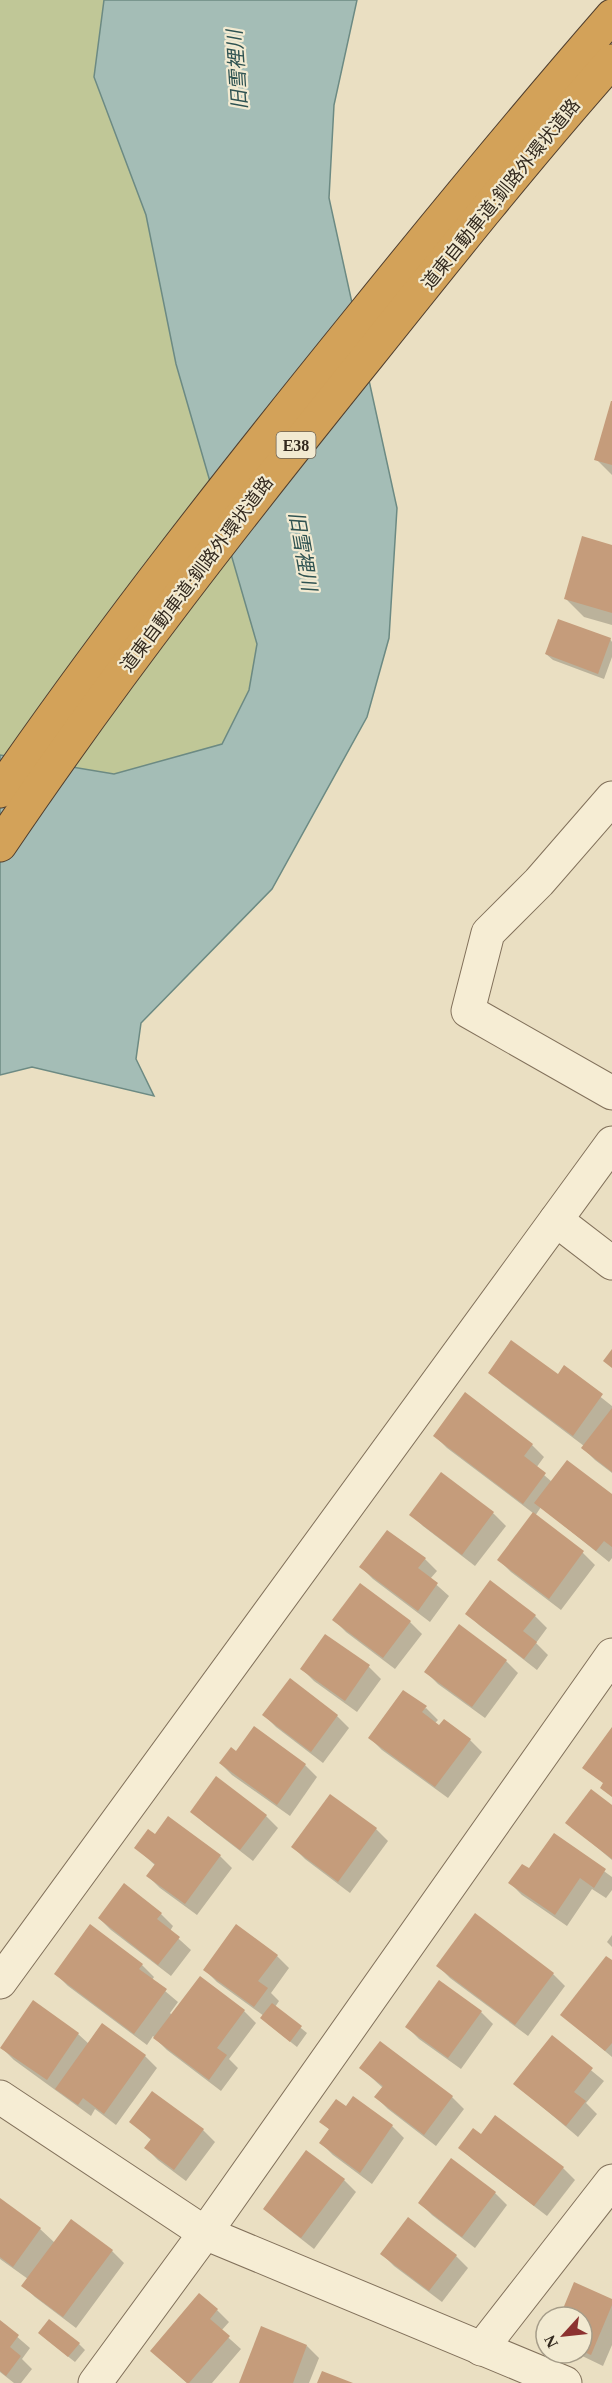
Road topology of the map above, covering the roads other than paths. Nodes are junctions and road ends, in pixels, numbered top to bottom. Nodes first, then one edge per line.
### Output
1 (612, 16) edge
2 (612, 61) edge
3 (0, 791) edge
4 (612, 798) edge
5 (0, 845) edge
6 (612, 1093) edge
7 (612, 1143) edge
8 (556, 1220) junction
9 (612, 1263) edge
10 (612, 1655) edge
11 (0, 1982) edge
12 (0, 2097) edge
13 (612, 2181) edge
14 (205, 2233) junction
15 (481, 2349) junction
16 (95, 2383) edge
17 (565, 2383) edge

1 - 3 highway, 道東自動車道;釧路外環状道路 / E38
2 - 5 highway, 道東自動車道;釧路外環状道路 / E38
4 - 6 street
7 - 8 street
8 - 9 street
8 - 11 street
10 - 14 street
12 - 14 street
13 - 15 street
14 - 15 street
14 - 16 street
15 - 17 street

